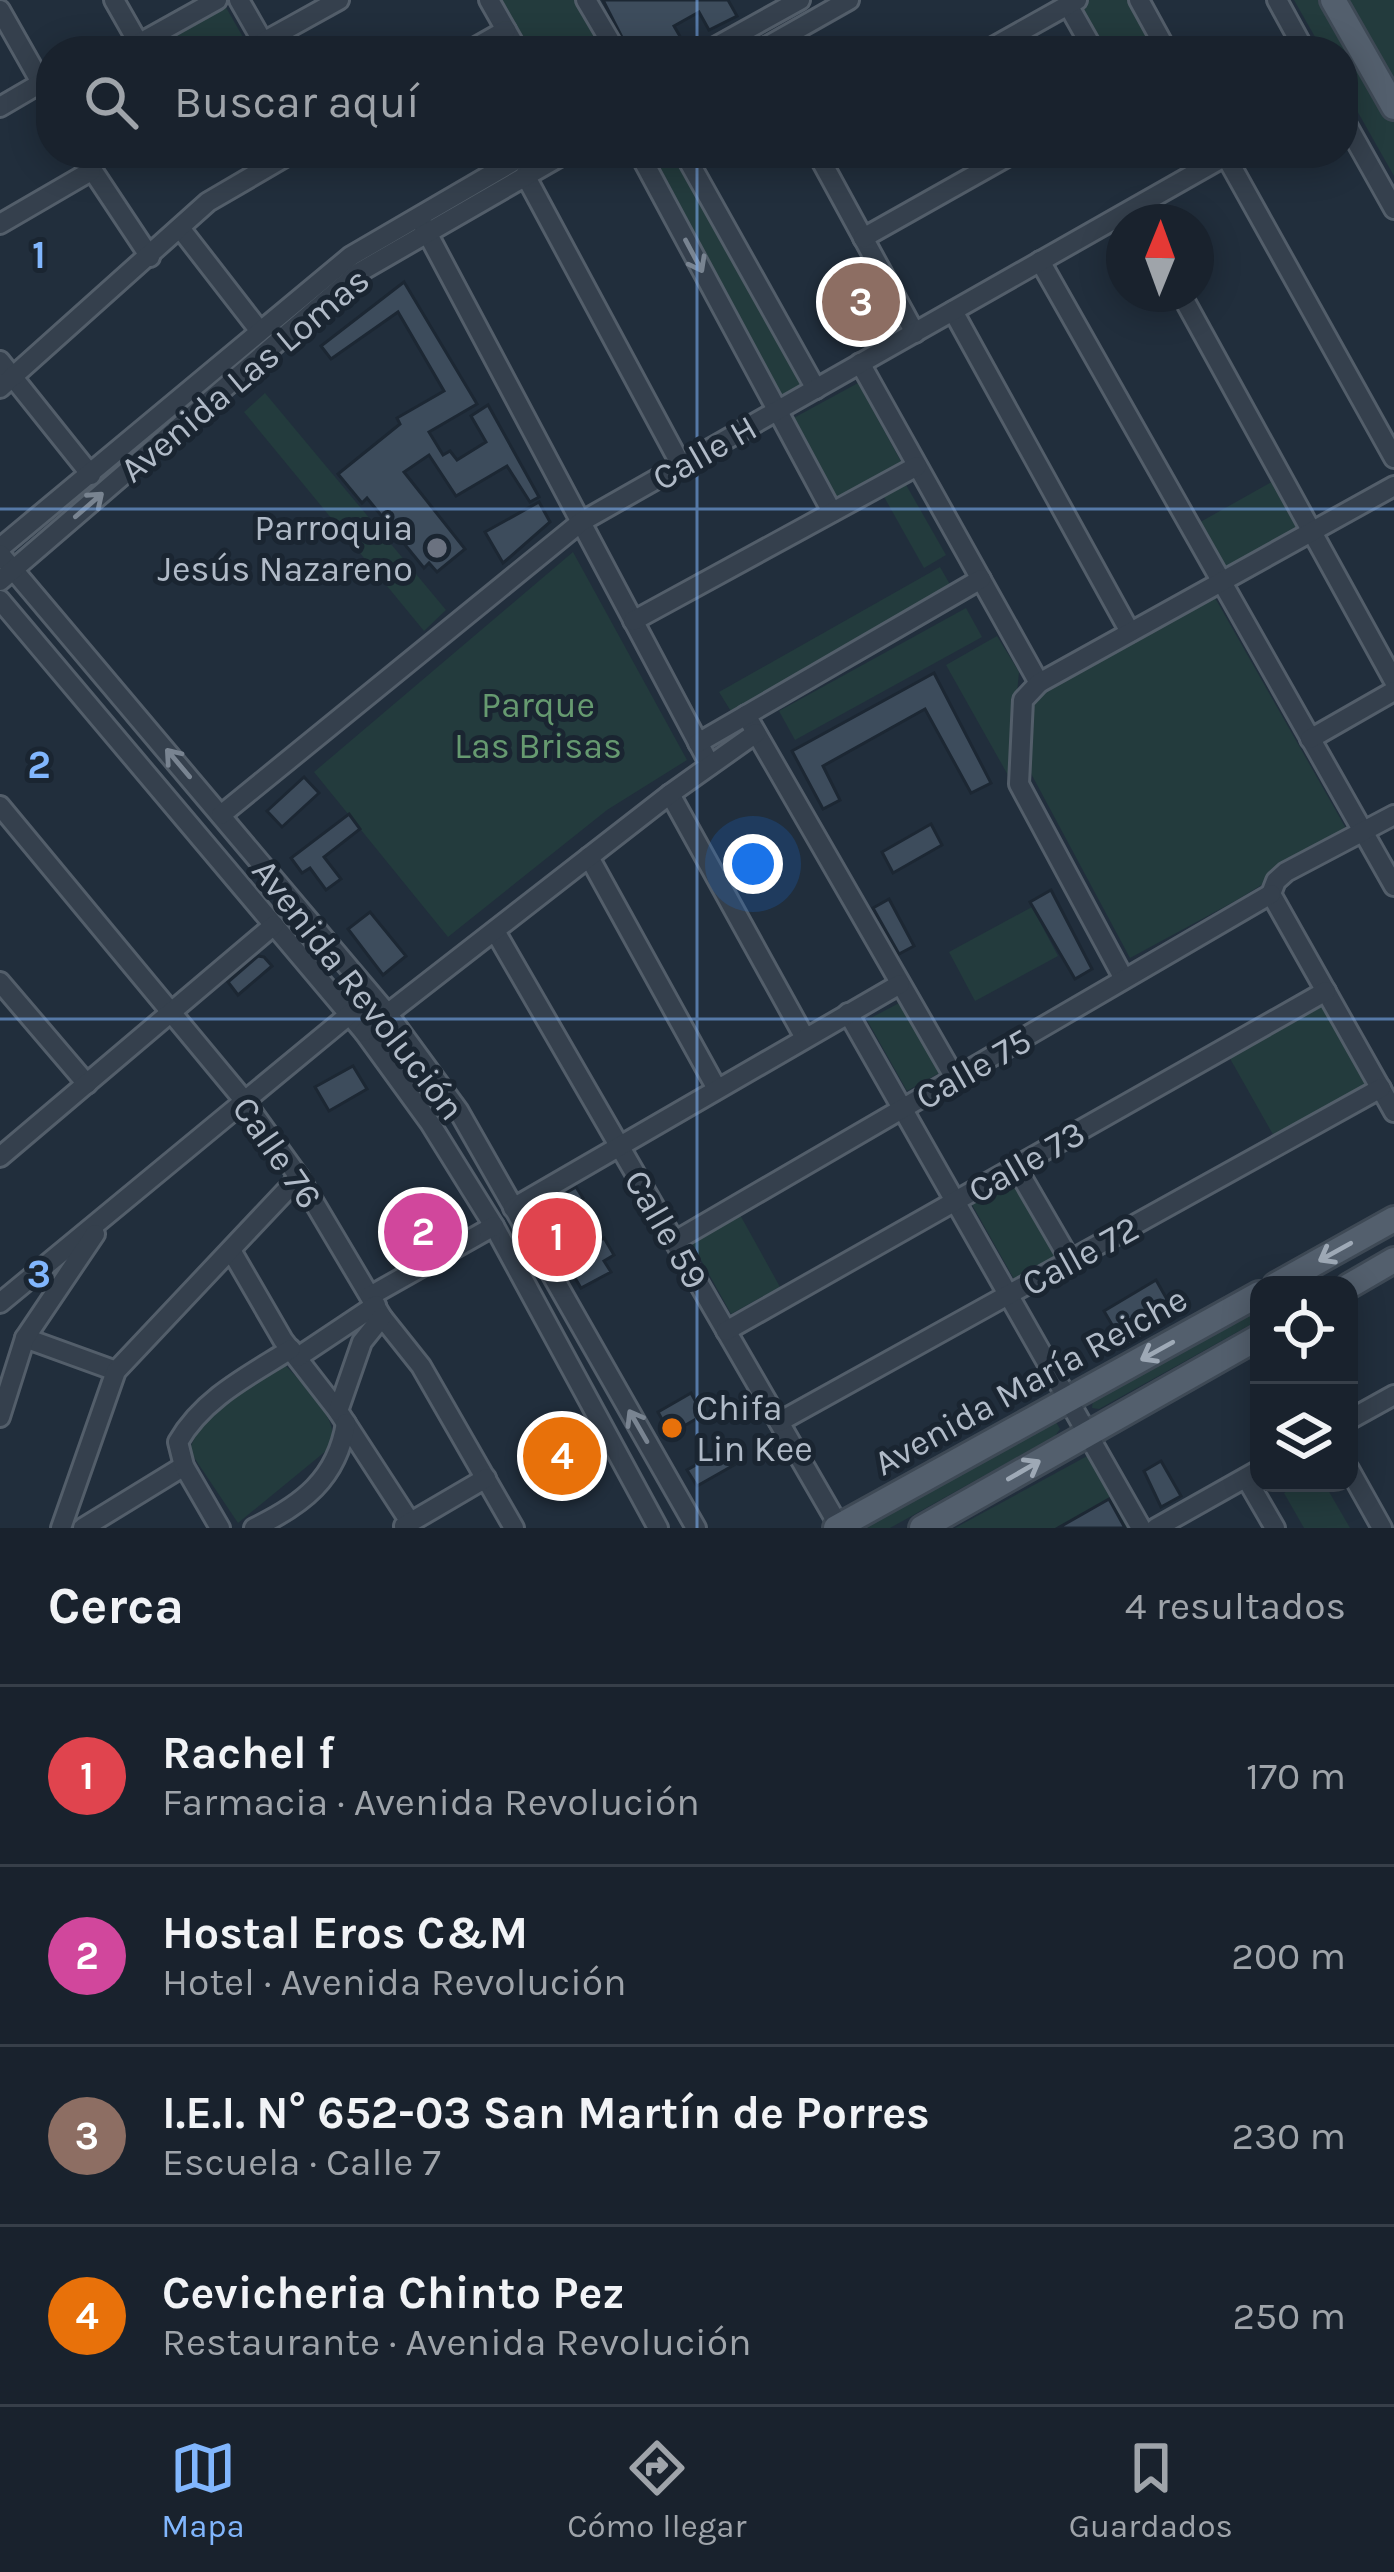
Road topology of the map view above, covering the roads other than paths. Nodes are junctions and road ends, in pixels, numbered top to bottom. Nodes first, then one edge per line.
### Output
1 (114, 0) edge
2 (217, 0) edge
3 (238, 0) edge
4 (338, 0) edge
5 (489, 0) edge
6 (586, 0) edge
7 (849, 0) edge
8 (1139, 0) edge
9 (1276, 0) edge
10 (1333, 0) edge
11 (791, 2) edge
12 (1072, 3) edge
13 (0, 10) edge
14 (800, 27) junction
15 (506, 30) junction
16 (135, 36) edge
17 (159, 36) edge
18 (251, 36) edge
19 (273, 36) edge
20 (495, 36) edge
21 (509, 36) edge
22 (607, 36) edge
23 (733, 36) edge
24 (785, 36) edge
25 (1013, 36) edge
26 (1087, 36) edge
27 (1159, 36) edge
28 (1296, 36) edge
29 (1354, 36) edge
30 (1358, 44) edge
31 (36, 74) edge
32 (36, 95) edge
33 (0, 107) edge
34 (1394, 107) edge
35 (1358, 145) edge
36 (90, 168) edge
37 (266, 168) edge
38 (506, 168) edge
39 (538, 168) edge
40 (647, 168) edge
41 (691, 168) edge
42 (825, 168) edge
43 (987, 168) edge
44 (1206, 168) edge
45 (1235, 168) edge
46 (92, 172) junction
47 (525, 175) junction
48 (1153, 204) edge
49 (1394, 209) edge
50 (0, 224) edge
51 (422, 224) junction
52 (180, 228) junction
53 (1106, 230) edge
54 (863, 238) junction
55 (150, 257) junction
56 (1040, 261) junction
57 (953, 310) junction
58 (1191, 312) edge
59 (259, 330) junction
60 (915, 333) junction
61 (860, 363) junction
62 (4, 376) edge
63 (816, 388) junction
64 (775, 411) junction
65 (1394, 458) edge
66 (681, 465) junction
67 (917, 466) junction
68 (91, 476) junction
69 (1394, 486) edge
70 (832, 512) junction
71 (580, 522) junction
72 (1312, 532) junction
73 (0, 551) edge
74 (7, 575) edge
75 (981, 579) junction
76 (1221, 582) junction
77 (0, 600) edge
78 (633, 621) junction
79 (1130, 632) junction
80 (1394, 681) edge
81 (1039, 683) junction
82 (1394, 691) edge
83 (751, 724) junction
84 (1310, 739) junction
85 (698, 743) junction
86 (710, 765) junction
87 (670, 794) junction
88 (0, 806) edge
89 (221, 814) junction
90 (1394, 815) edge
91 (1363, 832) junction
92 (589, 857) junction
93 (1394, 886) edge
94 (1271, 894) junction
95 (274, 926) junction
96 (495, 931) junction
97 (1124, 980) junction
98 (0, 982) edge
99 (900, 984) junction
100 (1326, 992) junction
101 (373, 996) junction
102 (171, 1012) junction
103 (387, 1012) junction
104 (848, 1013) junction
105 (350, 1015) junction
106 (364, 1032) junction
107 (805, 1038) junction
108 (955, 1078) junction
109 (87, 1084) junction
110 (1381, 1088) junction
111 (717, 1089) junction
112 (243, 1100) junction
113 (902, 1109) junction
114 (1394, 1112) edge
115 (620, 1146) junction
116 (3, 1149) edge
117 (1016, 1167) junction
118 (299, 1177) junction
119 (955, 1202) junction
120 (513, 1208) junction
121 (108, 1215) junction
122 (1394, 1219) edge
123 (494, 1226) junction
124 (675, 1241) junction
125 (232, 1252) junction
126 (1070, 1260) junction
127 (1394, 1261) edge
128 (1292, 1276) edge
129 (1358, 1281) edge
130 (1007, 1295) junction
131 (1250, 1299) edge
132 (0, 1303) edge
133 (376, 1306) junction
134 (726, 1331) junction
135 (25, 1339) junction
136 (1250, 1342) edge
137 (295, 1353) junction
138 (116, 1371) junction
139 (1394, 1395) edge
140 (1067, 1400) junction
141 (1358, 1415) edge
142 (0, 1417) edge
143 (342, 1417) junction
144 (779, 1422) junction
145 (1086, 1435) junction
146 (184, 1466) junction
147 (1250, 1476) edge
148 (486, 1478) junction
149 (1358, 1485) edge
150 (1261, 1492) edge
151 (405, 1525) edge
152 (838, 1527) edge
153 (61, 1528) edge
154 (83, 1528) edge
155 (220, 1528) edge
156 (254, 1528) edge
157 (514, 1528) edge
158 (658, 1528) edge
159 (696, 1528) edge
160 (922, 1528) edge
161 (1141, 1528) edge
162 (1156, 1528) edge
163 (1276, 1528) edge
164 (1382, 1528) edge

1 - 16 street
2 - 17 street
3 - 18 street
4 - 19 street
5 - 15 street
6 - 22 street
7 - 14 street
8 - 27 street
9 - 28 street
10 - 29 main road
11 - 14 street
11 - 23 street
12 - 25 street
12 - 26 street
13 - 31 street
14 - 24 street
15 - 20 street
15 - 21 street
30 - 34 main road
32 - 33 street
35 - 49 street
36 - 46 street
37 - 52 street
38 - 51 street, Avenida Las Lomas
39 - 47 street, Avenida Las Lomas
40 -> 64 street
41 - 63 street
42 - 54 street
43 - 54 street
44 - 48 street, Calle H
45 - 65 street
46 - 50 street
46 - 55 street
47 - 51 street, Avenida Las Lomas
47 - 66 street
51 - 59 street, Avenida Las Lomas
51 - 71 street
74 -> 51 street, Avenida Las Lomas
52 - 55 street
52 - 59 street
53 - 56 street, Calle H
54 - 60 street
55 - 62 street
56 - 57 street, Calle H
56 - 76 street
57 - 60 street, Calle H
57 - 79 street
58 - 72 street
59 - 68 street, Avenida Las Lomas
60 - 61 street, Calle H
61 - 63 street, Calle H
61 - 67 street
62 - 68 street
63 - 64 street, Calle H
64 - 66 street, Calle H
64 - 70 street
66 - 71 street, Calle H
67 - 70 street
67 - 75 street
68 - 73 street, Avenida Las Lomas
69 - 72 street
70 - 78 street
71 - 78 street
71 - 89 street, Calle H
72 - 76 street
72 - 80 street
73 - 74 street, Avenida Revolución
89 -> 74 street, Avenida Revolución
75 - 81 street
75 - 83 street
76 - 79 street
76 - 84 street
77 - 95 street, Avenida Revolución
78 - 85 street
79 - 81 street
81 - 97 street
82 - 84 street
83 - 85 street
83 - 86 street
83 - 99 street
84 - 91 street
85 - 86 street
86 - 87 street
87 - 92 street
87 - 107 street
88 - 102 street, Calle 76
89 - 101 street, Avenida Revolución
90 - 91 street, Calle 75
91 - 93 street
91 - 94 street, Calle 75
92 - 96 street
92 - 111 street
94 - 97 street, Calle 75
94 - 100 street
95 - 102 street
95 - 105 street, Avenida Revolución
96 - 103 street
96 - 115 street, Calle 59
97 - 108 street, Calle 75
98 - 109 street
99 - 104 street
99 - 108 street
100 - 110 street
100 - 117 street, Calle 73
101 - 103 street, Avenida Revolución
101 - 105 street
102 - 109 street
102 - 112 street, Calle 76
103 - 106 street
103 - 120 street, Avenida Revolución
104 - 107 street
104 - 113 street
105 - 106 street, Avenida Revolución
105 - 112 street
106 - 123 street, Avenida Revolución
107 - 111 street
108 - 113 street, Calle 75
109 - 116 street
110 - 114 street
110 - 126 street, Calle 72
111 - 115 street
112 - 118 street, Calle 76
112 - 121 street
113 - 119 street
113 - 124 street, Calle 75
115 - 120 street
115 - 124 street, Calle 59
117 - 119 street, Calle 73
117 - 126 street
118 - 125 street
118 - 133 street, Calle 76
119 - 130 street
119 - 134 street, Calle 73
159 -> 120 street, Avenida Revolución
121 - 132 street
121 - 135 street
122 -> 128 main road
123 - 133 street
123 - 158 street, Avenida Revolución
124 - 134 street, Calle 59
125 - 137 street
125 - 138 street
126 - 130 street, Calle 72
127 - 129 main road
130 - 140 street
130 - 144 street, Calle 72
131 -> 140 main road, Avenida María Reiche
133 - 137 street
133 - 143 street
133 - 148 street, Calle 76
134 - 144 street, Calle 59
135 - 138 street
135 - 142 street
136 - 145 main road, Avenida María Reiche
137 - 143 street
137 - 146 street
138 - 153 street
139 - 141 street
140 - 145 street
140 - 152 main road, Avenida María Reiche
143 - 151 street
143 - 156 street
144 - 152 street, Calle 59
160 -> 145 main road, Avenida María Reiche
145 - 161 street
146 - 154 street
146 - 155 street
147 - 162 street
148 - 151 street
148 - 157 street, Calle 76
149 - 164 street
150 - 163 street

